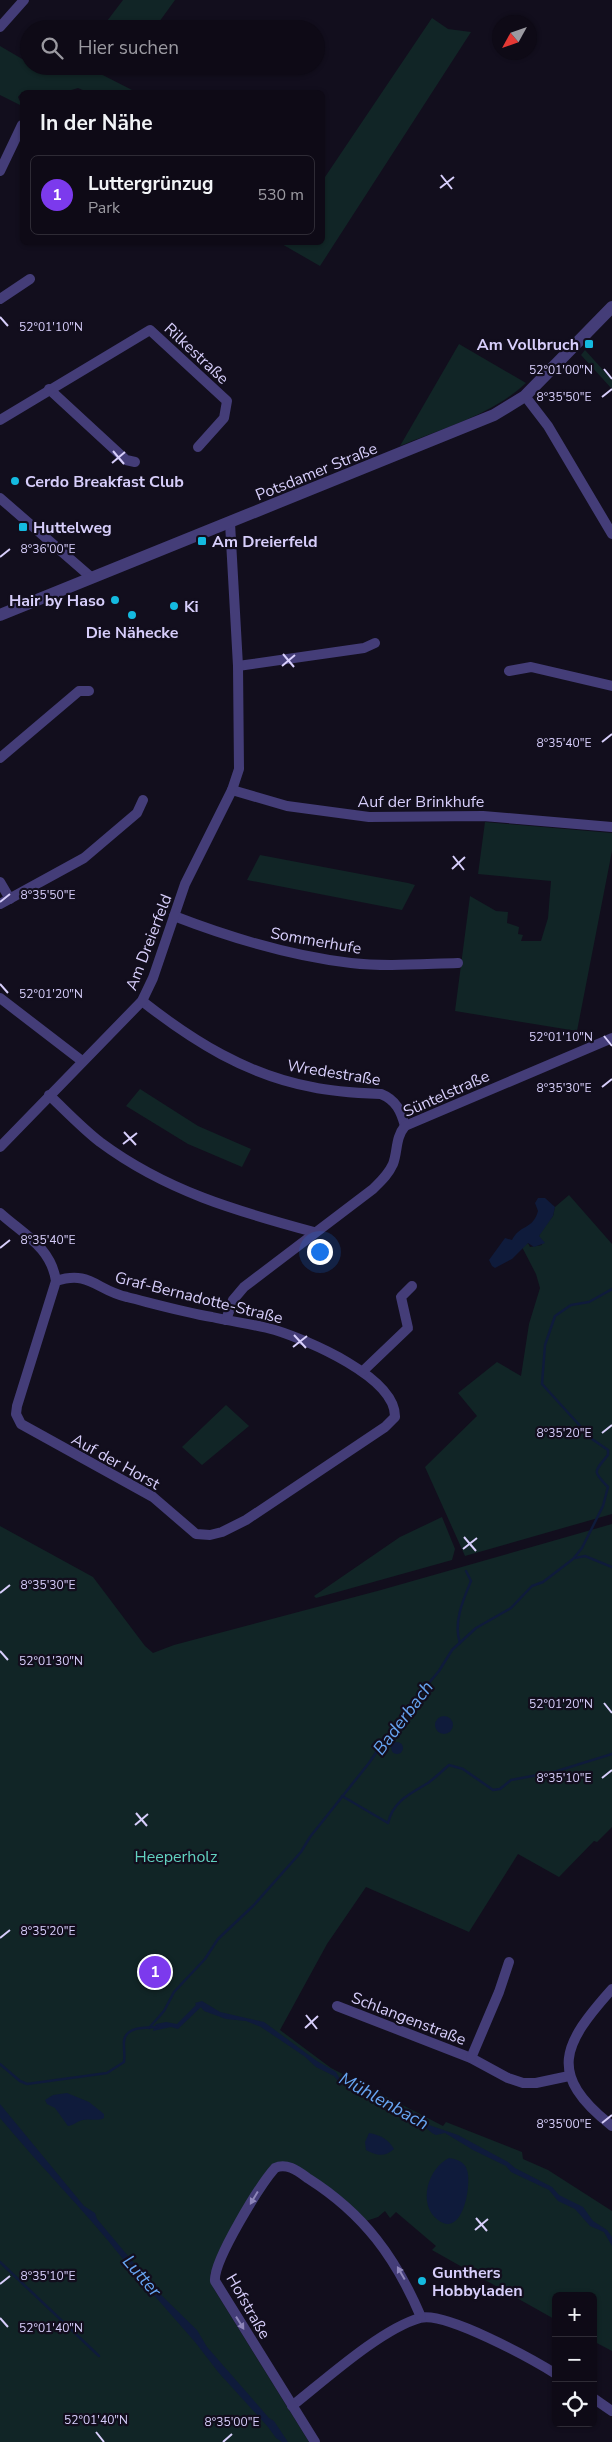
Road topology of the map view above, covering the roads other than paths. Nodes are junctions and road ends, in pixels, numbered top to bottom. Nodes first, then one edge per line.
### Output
1 (24, 0) edge
2 (0, 27) edge
3 (20, 130) edge
4 (0, 171) edge
5 (30, 279) dead end
6 (0, 300) edge
7 (612, 307) edge
8 (50, 389) junction
9 (524, 396) junction
10 (0, 420) edge
11 (198, 447) dead end
12 (135, 462) dead end
13 (0, 498) edge
14 (230, 523) junction
15 (612, 534) edge
16 (92, 578) junction
17 (0, 615) edge
18 (374, 643) dead end
19 (238, 666) junction
20 (509, 671) dead end
21 (612, 686) edge
22 (89, 691) dead end
23 (0, 758) edge
24 (232, 790) junction
25 (143, 800) dead end
26 (612, 827) edge
27 (0, 882) edge
28 (10, 899) junction
29 (0, 904) edge
30 (174, 916) junction
31 (458, 963) dead end
32 (0, 998) edge
33 (142, 1001) junction
34 (612, 1038) edge
35 (82, 1061) junction
36 (49, 1096) junction
37 (405, 1126) junction
38 (0, 1147) edge
39 (0, 1213) edge
40 (314, 1232) junction
41 (56, 1281) junction
42 (412, 1286) dead end
43 (226, 1320) junction
44 (363, 1371) junction
45 (395, 1417) joint
46 (509, 1962) dead end
47 (612, 1989) edge
48 (337, 2006) dead end
49 (471, 2058) junction
50 (569, 2076) junction
51 (612, 2126) edge
52 (421, 2317) junction
53 (552, 2372) edge
54 (597, 2401) edge
55 (292, 2406) junction
56 (612, 2411) edge
57 (315, 2442) edge

1 - 2 street
3 - 4 street
5 - 6 street
7 - 9 street, Potsdamer Straße
8 - 10 street
8 - 11 street, Rilkestraße
8 - 12 street
9 - 14 street, Potsdamer Straße
9 - 15 street
13 - 16 street
14 - 16 street, Potsdamer Straße
14 - 19 street, Am Dreierfeld
16 - 17 street, Potsdamer Straße
18 - 19 street
19 - 24 street, Am Dreierfeld
20 - 21 street
22 - 23 street
24 - 26 street, Auf der Brinkhufe
24 - 30 street, Am Dreierfeld
25 - 28 street
27 - 28 street
28 - 29 street
30 - 31 street, Sommerhufe
30 - 33 street, Am Dreierfeld
32 - 35 street
33 - 35 street, Am Dreierfeld
33 - 37 street, Wredestraße
34 - 37 street, Süntelstraße
35 - 36 street, Am Dreierfeld
36 - 38 street, Am Dreierfeld
36 - 40 street
37 - 40 street, Süntelstraße
39 - 41 street
40 - 43 street, Süntelstraße
41 - 43 street, Graf-Bernadotte-Straße
41 - 45 street, Auf der Horst
42 - 44 street
43 - 44 street, Graf-Bernadotte-Straße
44 - 45 street, Graf-Bernadotte-Straße
46 - 49 street, Schlangenstraße
47 - 50 street
48 - 49 street, Schlangenstraße
49 - 50 street, Schlangenstraße
50 - 51 street
52 - 53 street
52 - 55 street
52 -> 55 street, Hofstraße
54 - 56 street
55 - 57 street, Hofstraße

